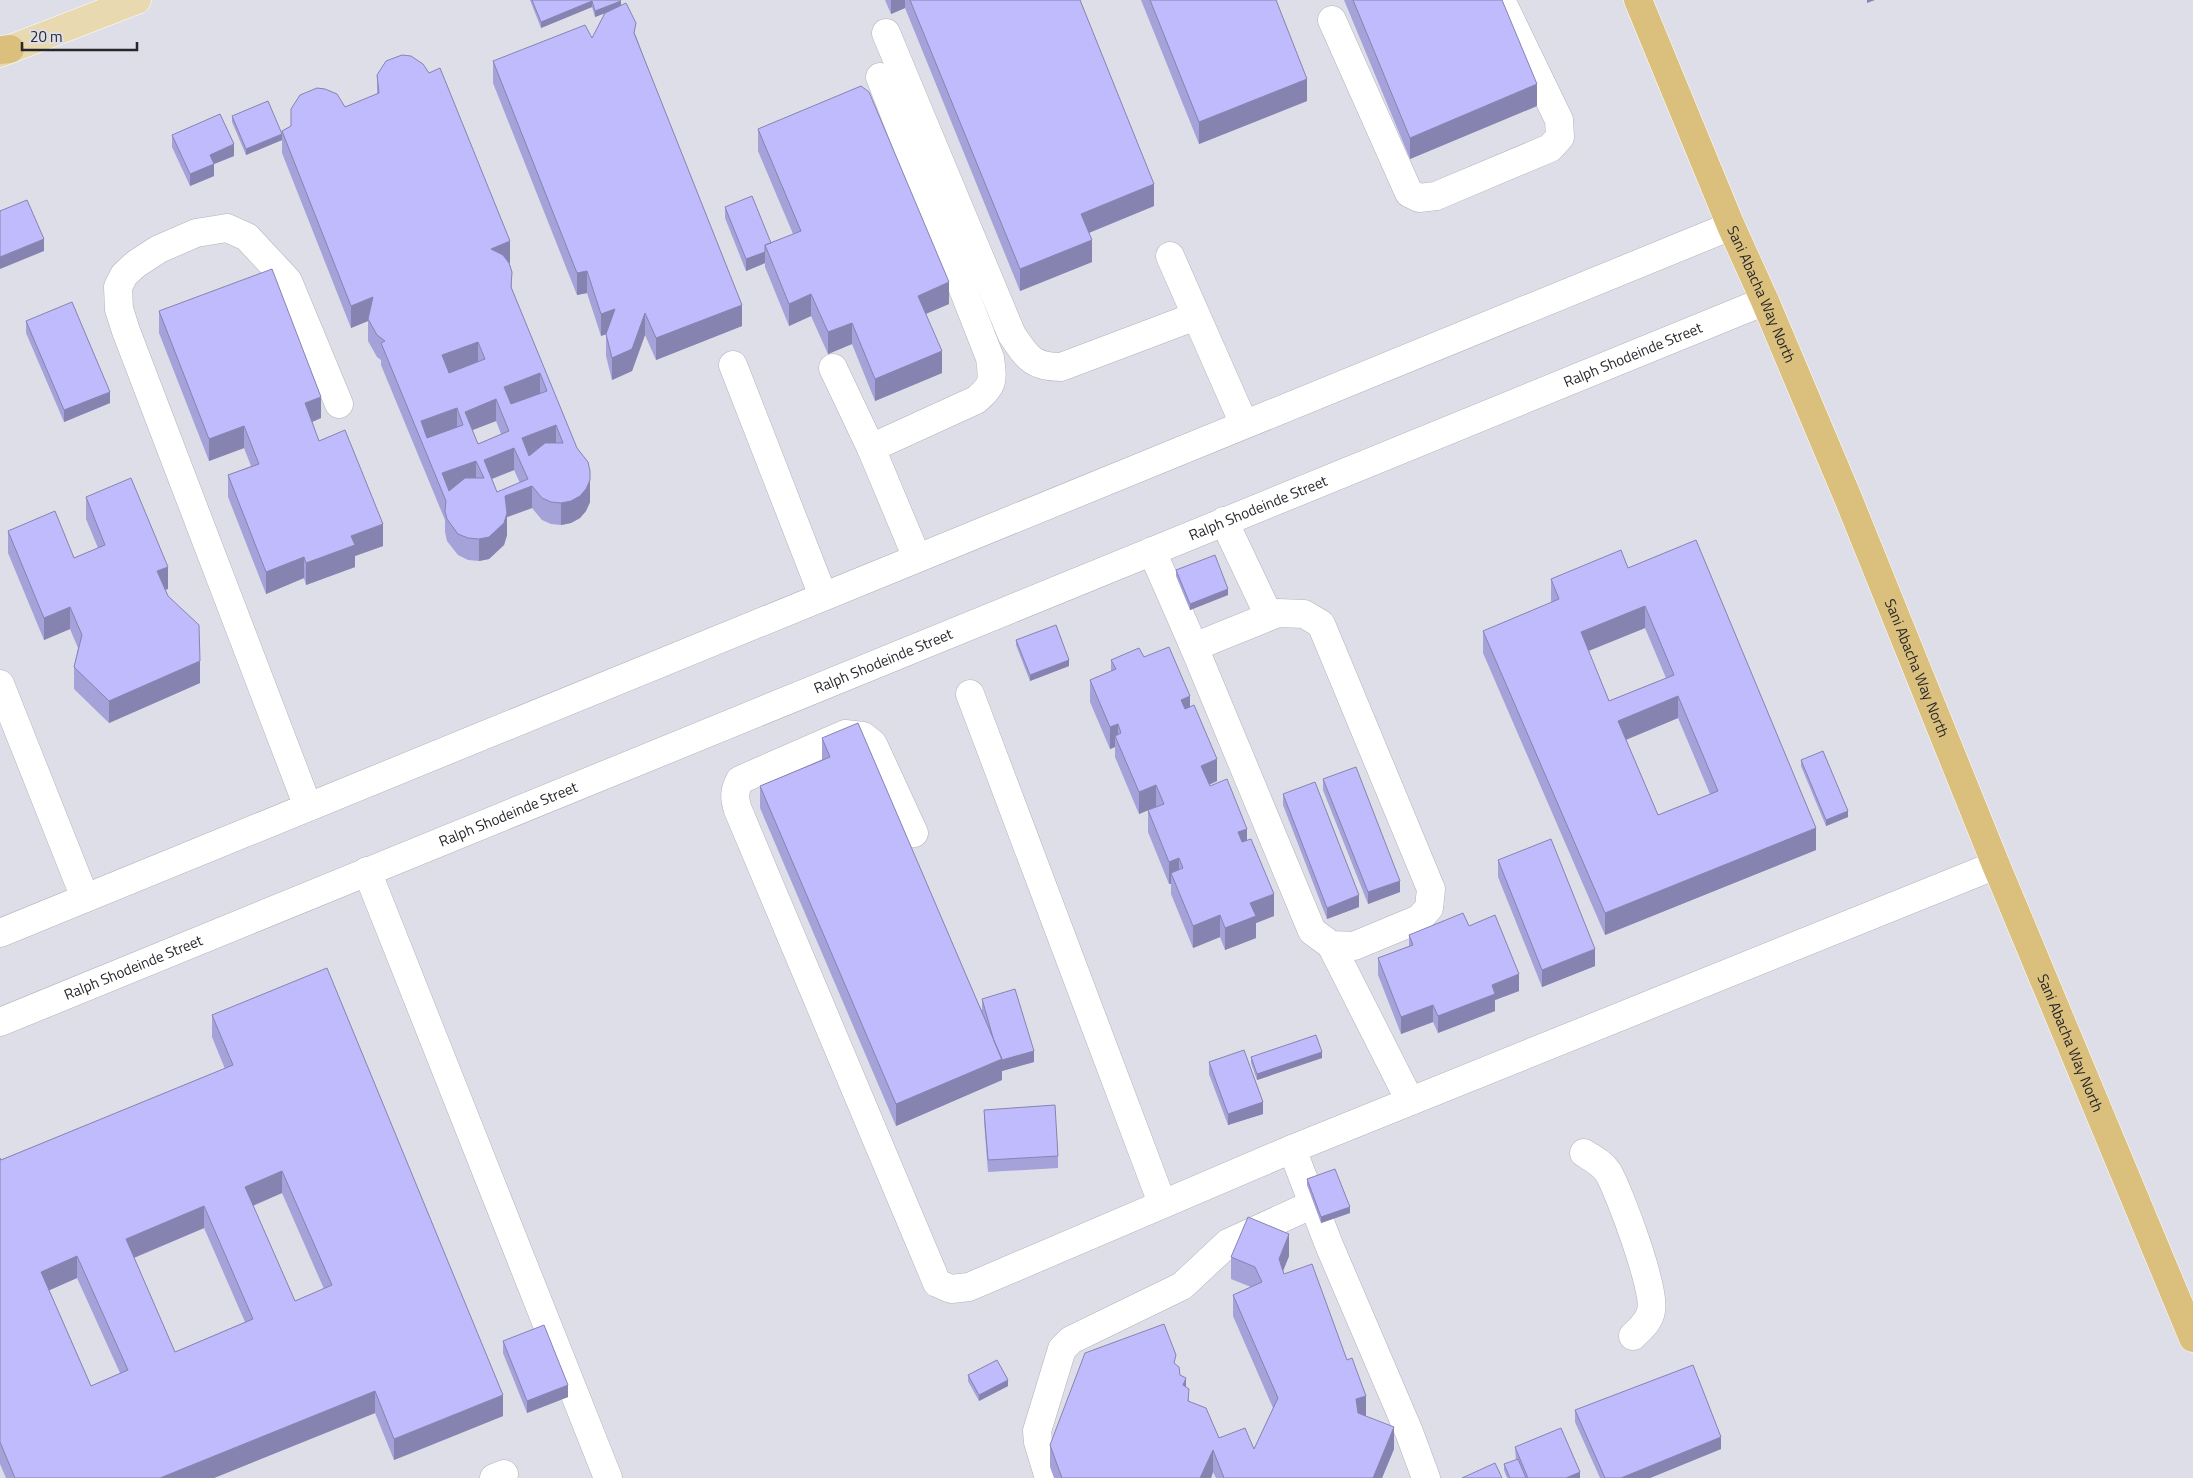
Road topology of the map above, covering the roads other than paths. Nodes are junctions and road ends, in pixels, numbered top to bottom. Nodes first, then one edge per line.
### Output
1 (137, 0) edge
2 (1501, 0) edge
3 (1638, 0) edge
4 (1332, 20) dead end
5 (886, 33) dead end
6 (3, 51) edge
7 (880, 77) dead end
8 (1731, 226) junction
9 (1170, 256) dead end
10 (1765, 300) junction
11 (1196, 316) junction
12 (733, 365) dead end
13 (833, 368) dead end
14 (339, 404) dead end
15 (1244, 424) junction
16 (871, 448) junction
17 (1224, 521) junction
18 (1152, 551) junction
19 (917, 558) junction
20 (823, 596) junction
21 (1269, 616) junction
22 (1194, 647) junction
23 (0, 684) edge
24 (970, 694) dead end
25 (308, 807) junction
26 (914, 833) dead end
27 (1996, 864) junction
28 (368, 871) junction
29 (86, 898) junction
30 (0, 933) edge
31 (1331, 945) junction
32 (0, 1022) edge
33 (1410, 1101) junction
34 (1292, 1149) junction
35 (1584, 1153) dead end
36 (1162, 1204) junction
37 (1313, 1204) junction
38 (1633, 1336) dead end
39 (2193, 1338) edge
40 (608, 1478) edge
41 (1049, 1478) edge
42 (1426, 1478) edge

1 - 6 main road
2 - 4 street
3 - 8 highway, Sani Abacha Way North
5 - 11 street
7 - 16 street
8 - 10 highway, Sani Abacha Way North
8 - 15 street
9 - 11 street
10 - 17 street, Ralph Shodeinde Street
10 - 27 highway, Sani Abacha Way North
11 - 15 street
12 - 20 street
13 - 16 street
14 - 25 street
15 - 19 street
16 - 19 street
17 - 18 street, Ralph Shodeinde Street
17 - 21 street
18 - 22 street
18 - 28 street, Ralph Shodeinde Street
19 - 20 street
20 - 25 street
21 - 22 street
21 - 31 street
22 - 31 street
23 - 29 street
24 - 36 street
25 - 29 street
26 - 36 street
27 - 33 street
27 - 39 highway, Sani Abacha Way North
28 - 32 street, Ralph Shodeinde Street
28 - 40 street
29 - 30 street
31 - 33 street
33 - 34 street
34 - 36 street
34 - 37 street
35 - 38 street
37 - 41 street
37 - 42 street

